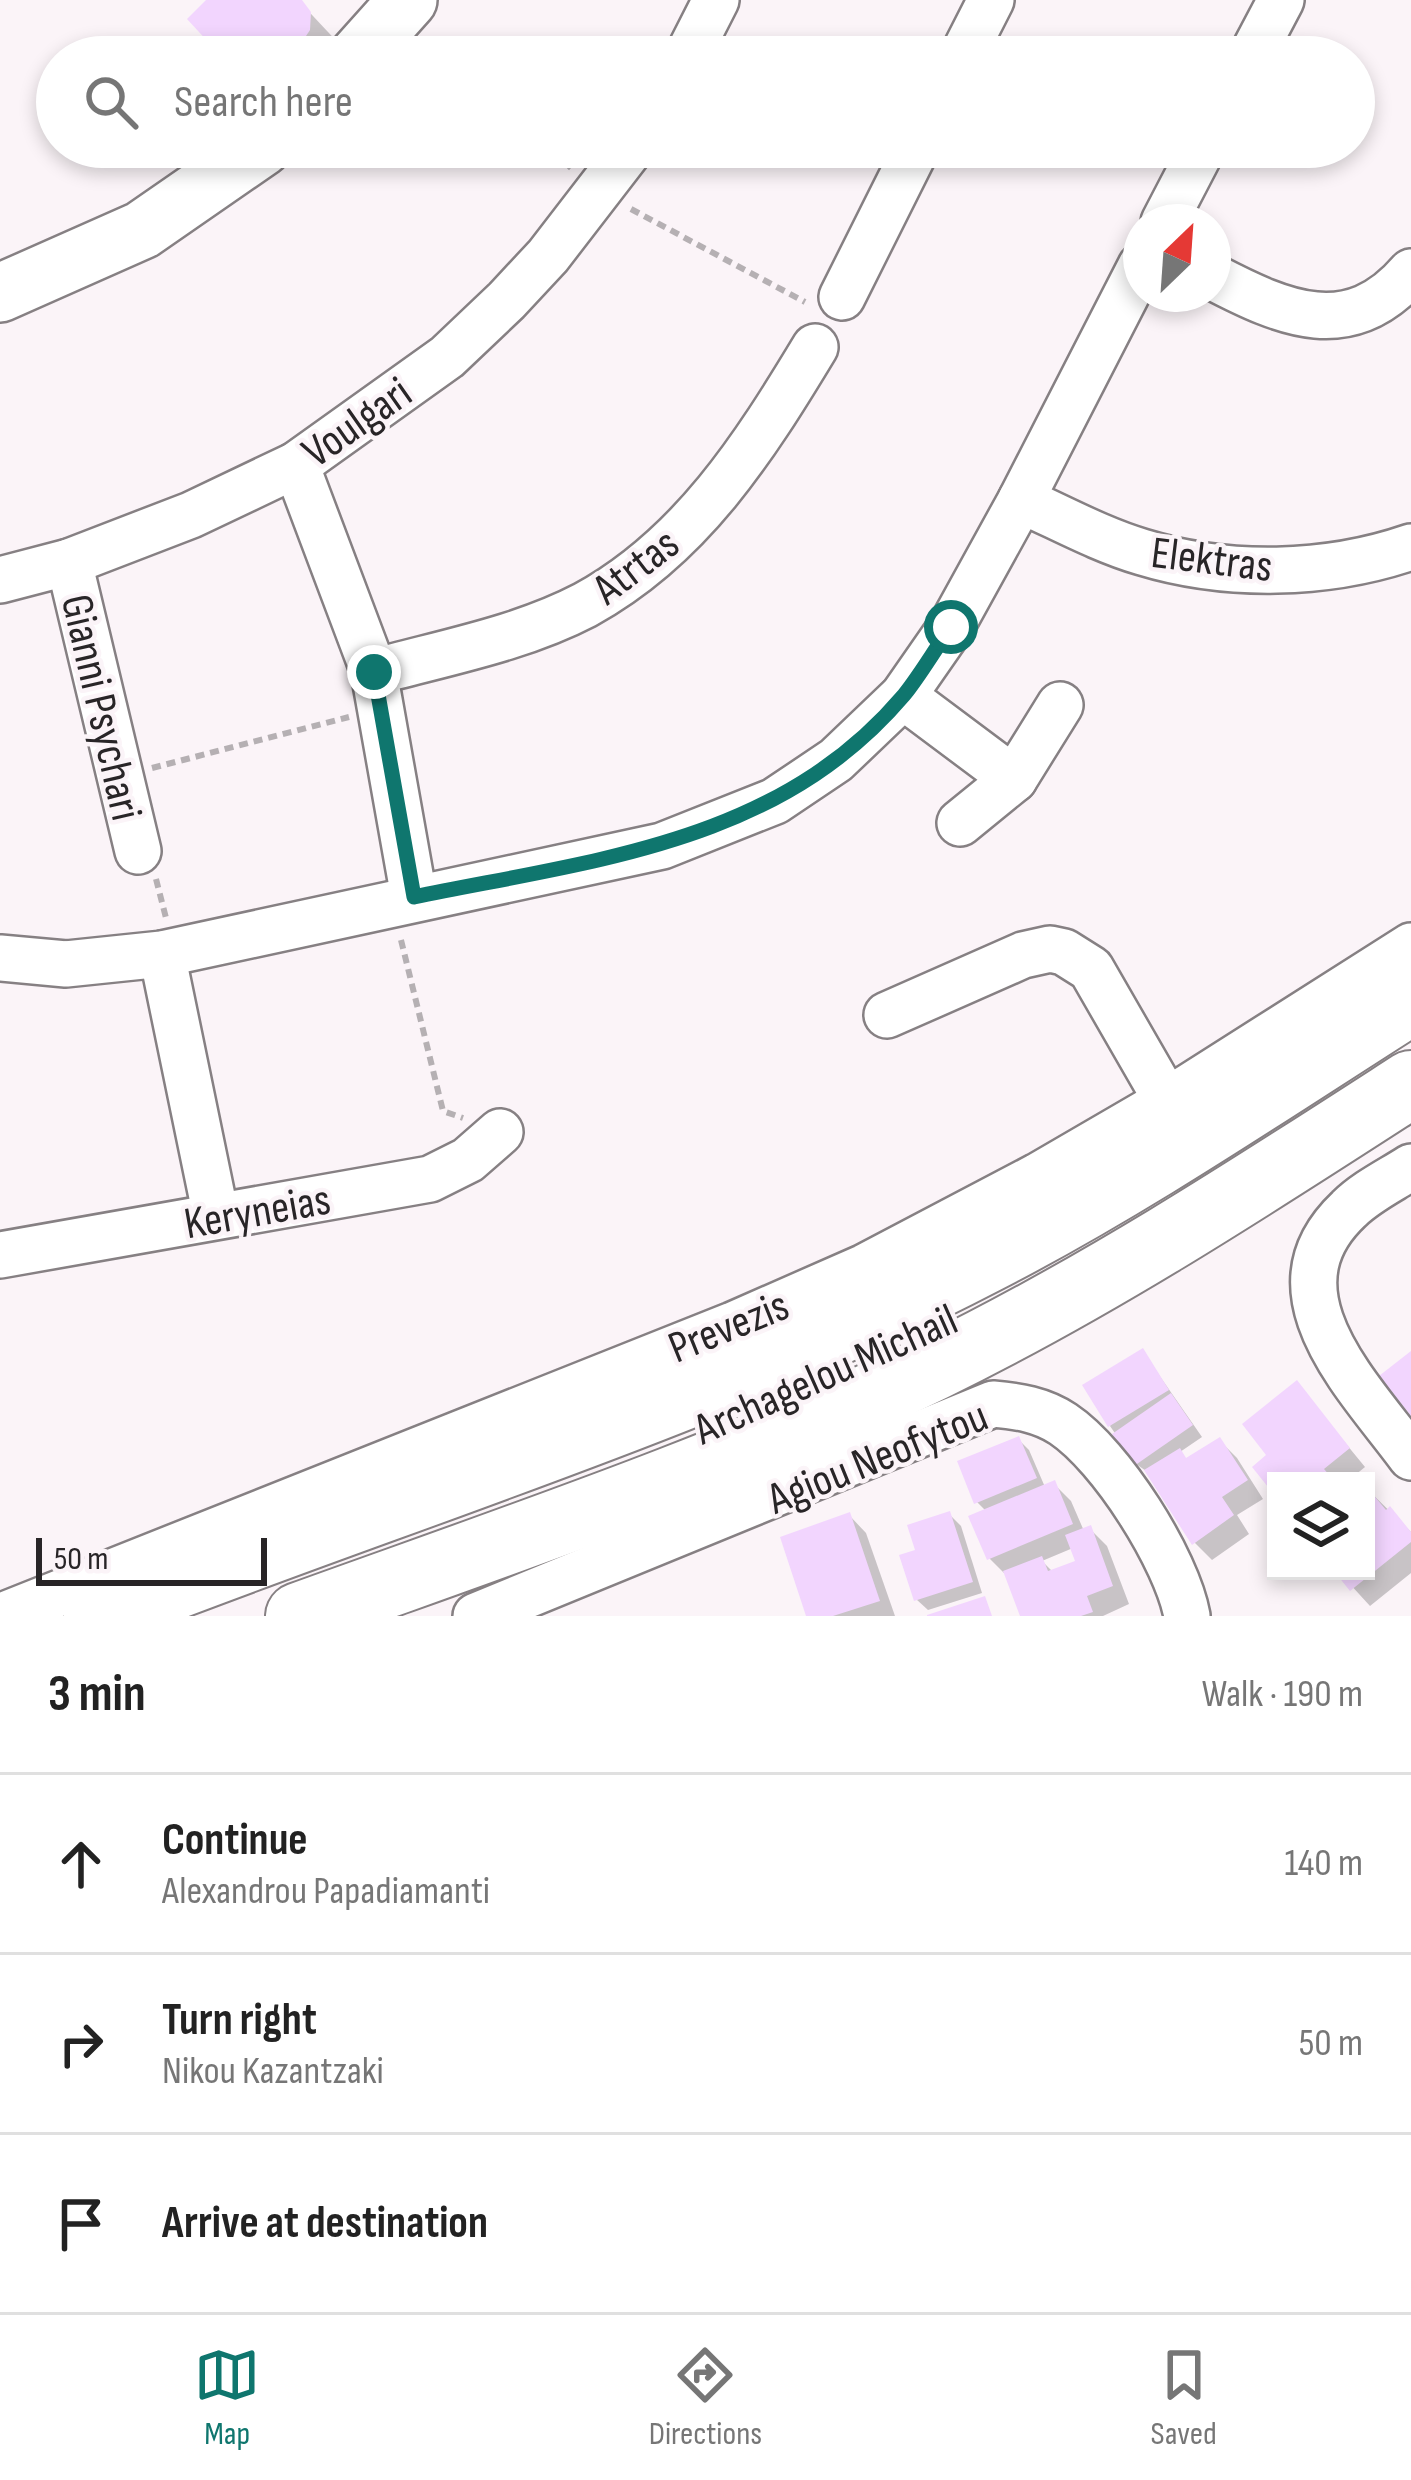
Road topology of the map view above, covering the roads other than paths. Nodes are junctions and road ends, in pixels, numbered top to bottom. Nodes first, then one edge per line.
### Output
1 (716, 0) edge
2 (991, 0) edge
3 (1281, 0) edge
4 (698, 36) edge
5 (973, 36) edge
6 (1262, 36) edge
7 (236, 168) edge
8 (617, 168) edge
9 (905, 168) edge
10 (1192, 168) edge
11 (1173, 204) edge
12 (1411, 272) edge
13 (1231, 286) edge
14 (0, 293) edge
15 (1123, 301) edge
16 (296, 465) junction
17 (1021, 500) junction
18 (1411, 547) edge
19 (69, 562) junction
20 (0, 580) edge
21 (377, 690) junction
22 (903, 696) junction
23 (1060, 705) dead end
24 (1014, 779) junction
25 (960, 824) dead end
26 (138, 851) road end
27 (403, 899) junction
28 (1411, 946) edge
29 (168, 952) junction
30 (0, 958) edge
31 (1411, 1001) edge
32 (887, 1015) dead end
33 (1411, 1044) edge
34 (1411, 1084) edge
35 (1167, 1101) junction
36 (1411, 1125) edge
37 (500, 1132) road end
38 (1411, 1167) edge
39 (216, 1216) junction
40 (0, 1255) edge
41 (1411, 1457) edge
42 (2, 1616) edge
43 (97, 1616) edge
44 (198, 1616) edge
45 (299, 1616) edge
46 (397, 1616) edge
47 (476, 1616) edge
48 (1187, 1616) edge

1 - 4 street
2 - 5 street
3 - 6 street
7 - 14 main road
8 - 16 street, Voulgari
9 - 21 street, Atrtas
10 - 11 street
12 - 13 street
15 - 17 street
16 - 19 street, Voulgari
16 - 21 street
17 - 18 street, Elektras
17 - 22 street
19 - 20 street, Voulgari
19 - 26 street, Gianni Psychari
21 - 27 street
22 - 24 street
22 - 27 street
23 - 24 street
24 - 25 street
27 - 29 street
28 - 35 street, Prevezis
29 - 30 street
29 - 39 street
31 - 43 highway
32 - 35 street
33 - 44 highway, Archagelou Michail
34 - 45 highway, Archagelou Michail
35 - 42 street, Prevezis
36 - 46 highway
37 - 39 street, Keryneias
38 - 41 street
39 - 40 street, Keryneias
47 - 48 street, Agiou Neofytou

